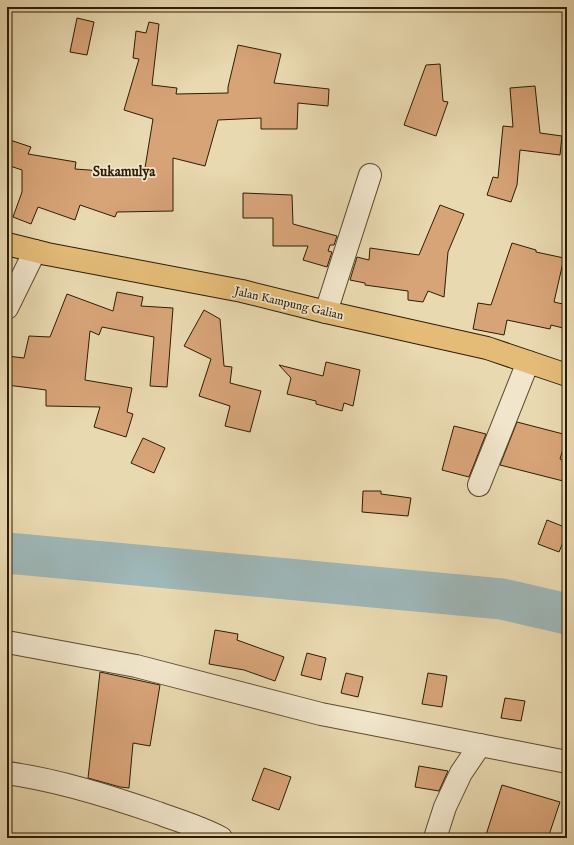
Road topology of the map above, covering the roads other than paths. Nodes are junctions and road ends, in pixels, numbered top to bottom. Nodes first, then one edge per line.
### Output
1 (370, 175) dead end
2 (7, 244) edge
3 (35, 251) junction
4 (7, 308) edge
5 (326, 312) junction
6 (528, 362) junction
7 (567, 375) edge
8 (479, 485) dead end
9 (7, 642) edge
10 (480, 745) junction
11 (567, 762) edge
12 (7, 773) edge
13 (221, 838) edge
14 (435, 838) edge

1 - 5 street
2 - 3 main road, Jalan Kampung Galian
3 - 4 street
3 - 5 main road, Jalan Kampung Galian
5 - 6 main road, Jalan Kampung Galian
6 - 7 main road, Jalan Kampung Galian
6 - 8 street
9 - 10 street
10 - 11 street
10 - 14 street
12 - 13 street

